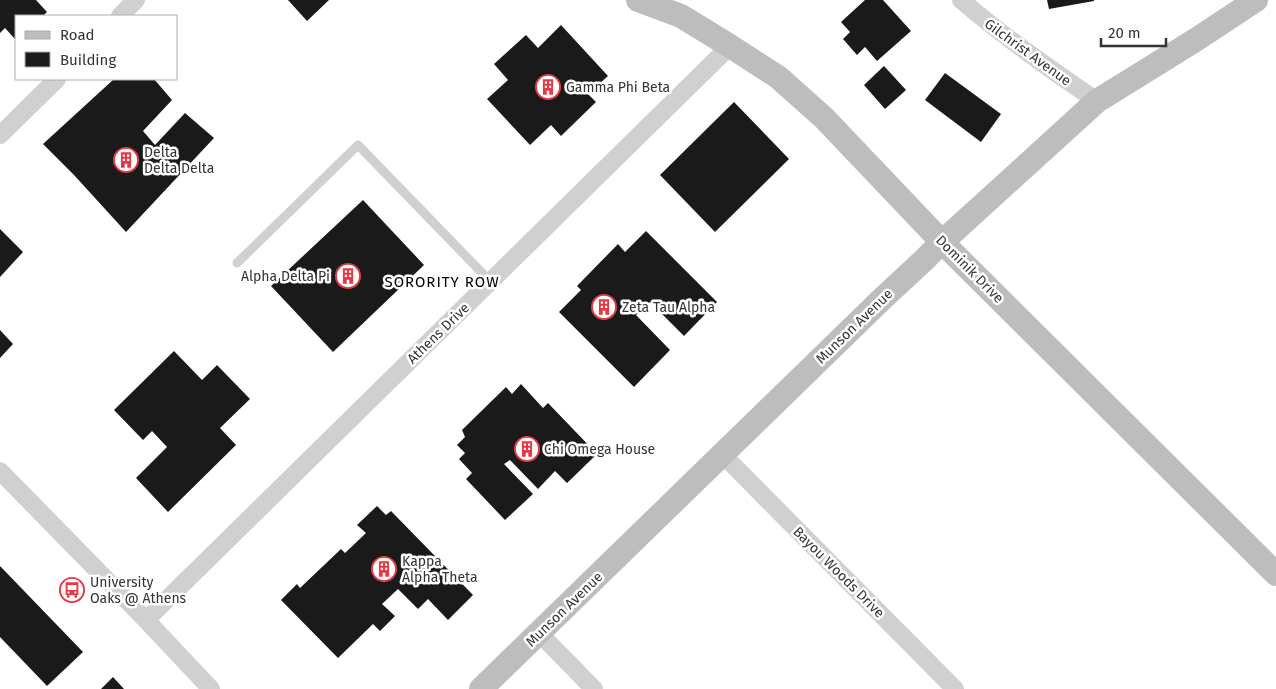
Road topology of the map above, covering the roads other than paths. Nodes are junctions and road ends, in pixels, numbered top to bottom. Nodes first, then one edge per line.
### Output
1 (136, 0) edge
2 (638, 0) edge
3 (961, 0) edge
4 (1256, 0) edge
5 (121, 15) edge
6 (730, 46) junction
7 (55, 80) edge
8 (1097, 102) junction
9 (0, 134) edge
10 (942, 242) junction
11 (237, 263) dead end
12 (490, 282) junction
13 (722, 454) junction
14 (0, 471) edge
15 (1276, 574) edge
16 (146, 620) junction
17 (539, 633) junction
18 (211, 689) edge
19 (482, 689) edge
20 (594, 689) edge
21 (955, 689) edge

1 - 5 street
2 - 6 street, Dominik Drive
3 - 8 street, Gilchrist Avenue
4 - 8 street, Munson Avenue
6 - 10 street, Dominik Drive
6 - 12 street, Athens Drive
7 - 9 street
8 - 10 street, Munson Avenue
10 - 13 street, Munson Avenue
10 - 15 street, Dominik Drive
11 - 12 lane
12 - 16 street, Athens Drive
13 - 17 street, Munson Avenue
13 - 21 street, Bayou Woods Drive
14 - 16 street
16 - 18 street
17 - 19 street, Munson Avenue
17 - 20 street

